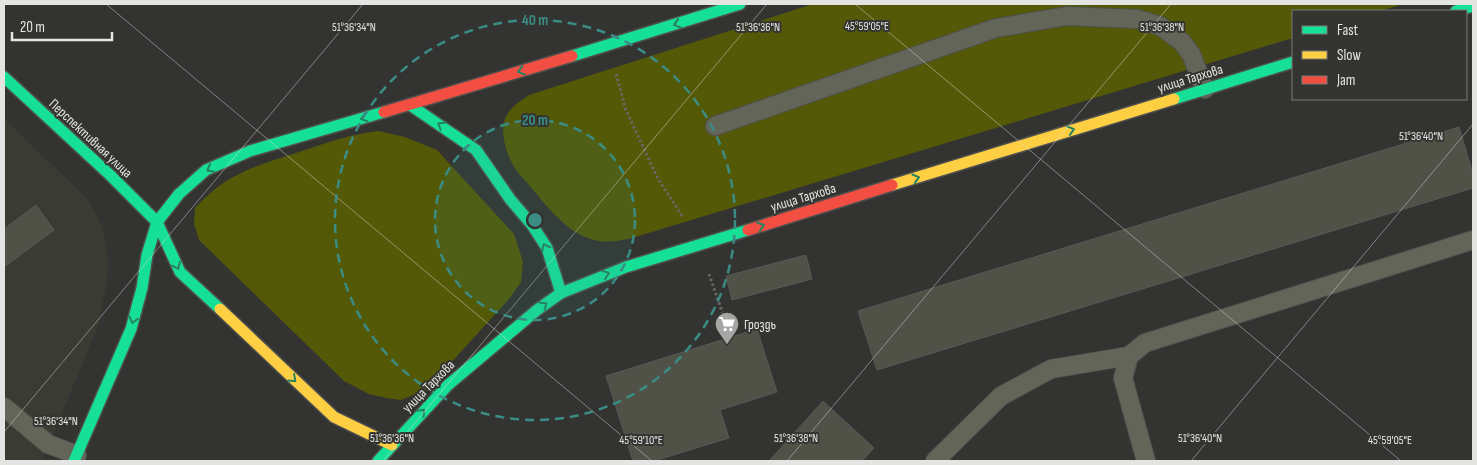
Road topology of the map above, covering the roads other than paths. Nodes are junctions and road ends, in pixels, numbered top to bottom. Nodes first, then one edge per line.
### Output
1 (740, 4) edge
2 (1473, 6) edge
3 (702, 10) edge
4 (1459, 10) edge
5 (1292, 62) edge
6 (4, 77) edge
7 (1205, 89) junction
8 (410, 104) junction
9 (715, 126) dead end
10 (157, 222) junction
11 (1473, 240) edge
12 (561, 293) junction
13 (1129, 356) junction
14 (4, 407) edge
15 (392, 445) junction
16 (75, 458) edge
17 (378, 461) edge
18 (935, 461) edge
19 (1146, 461) edge

1 - 3 main road
2 - 4 main road
3 -> 8 main road
5 - 7 main road, улица Тархова
6 - 10 main road, Перспективная улица
7 - 9 lane
12 -> 7 main road, улица Тархова
8 -> 10 main road
12 -> 8 main road
10 -> 15 main road
10 -> 16 main road
11 - 13 lane
15 -> 12 main road, улица Тархова
13 - 18 lane
13 - 19 lane
14 - 16 lane
15 - 17 main road, улица Тархова

